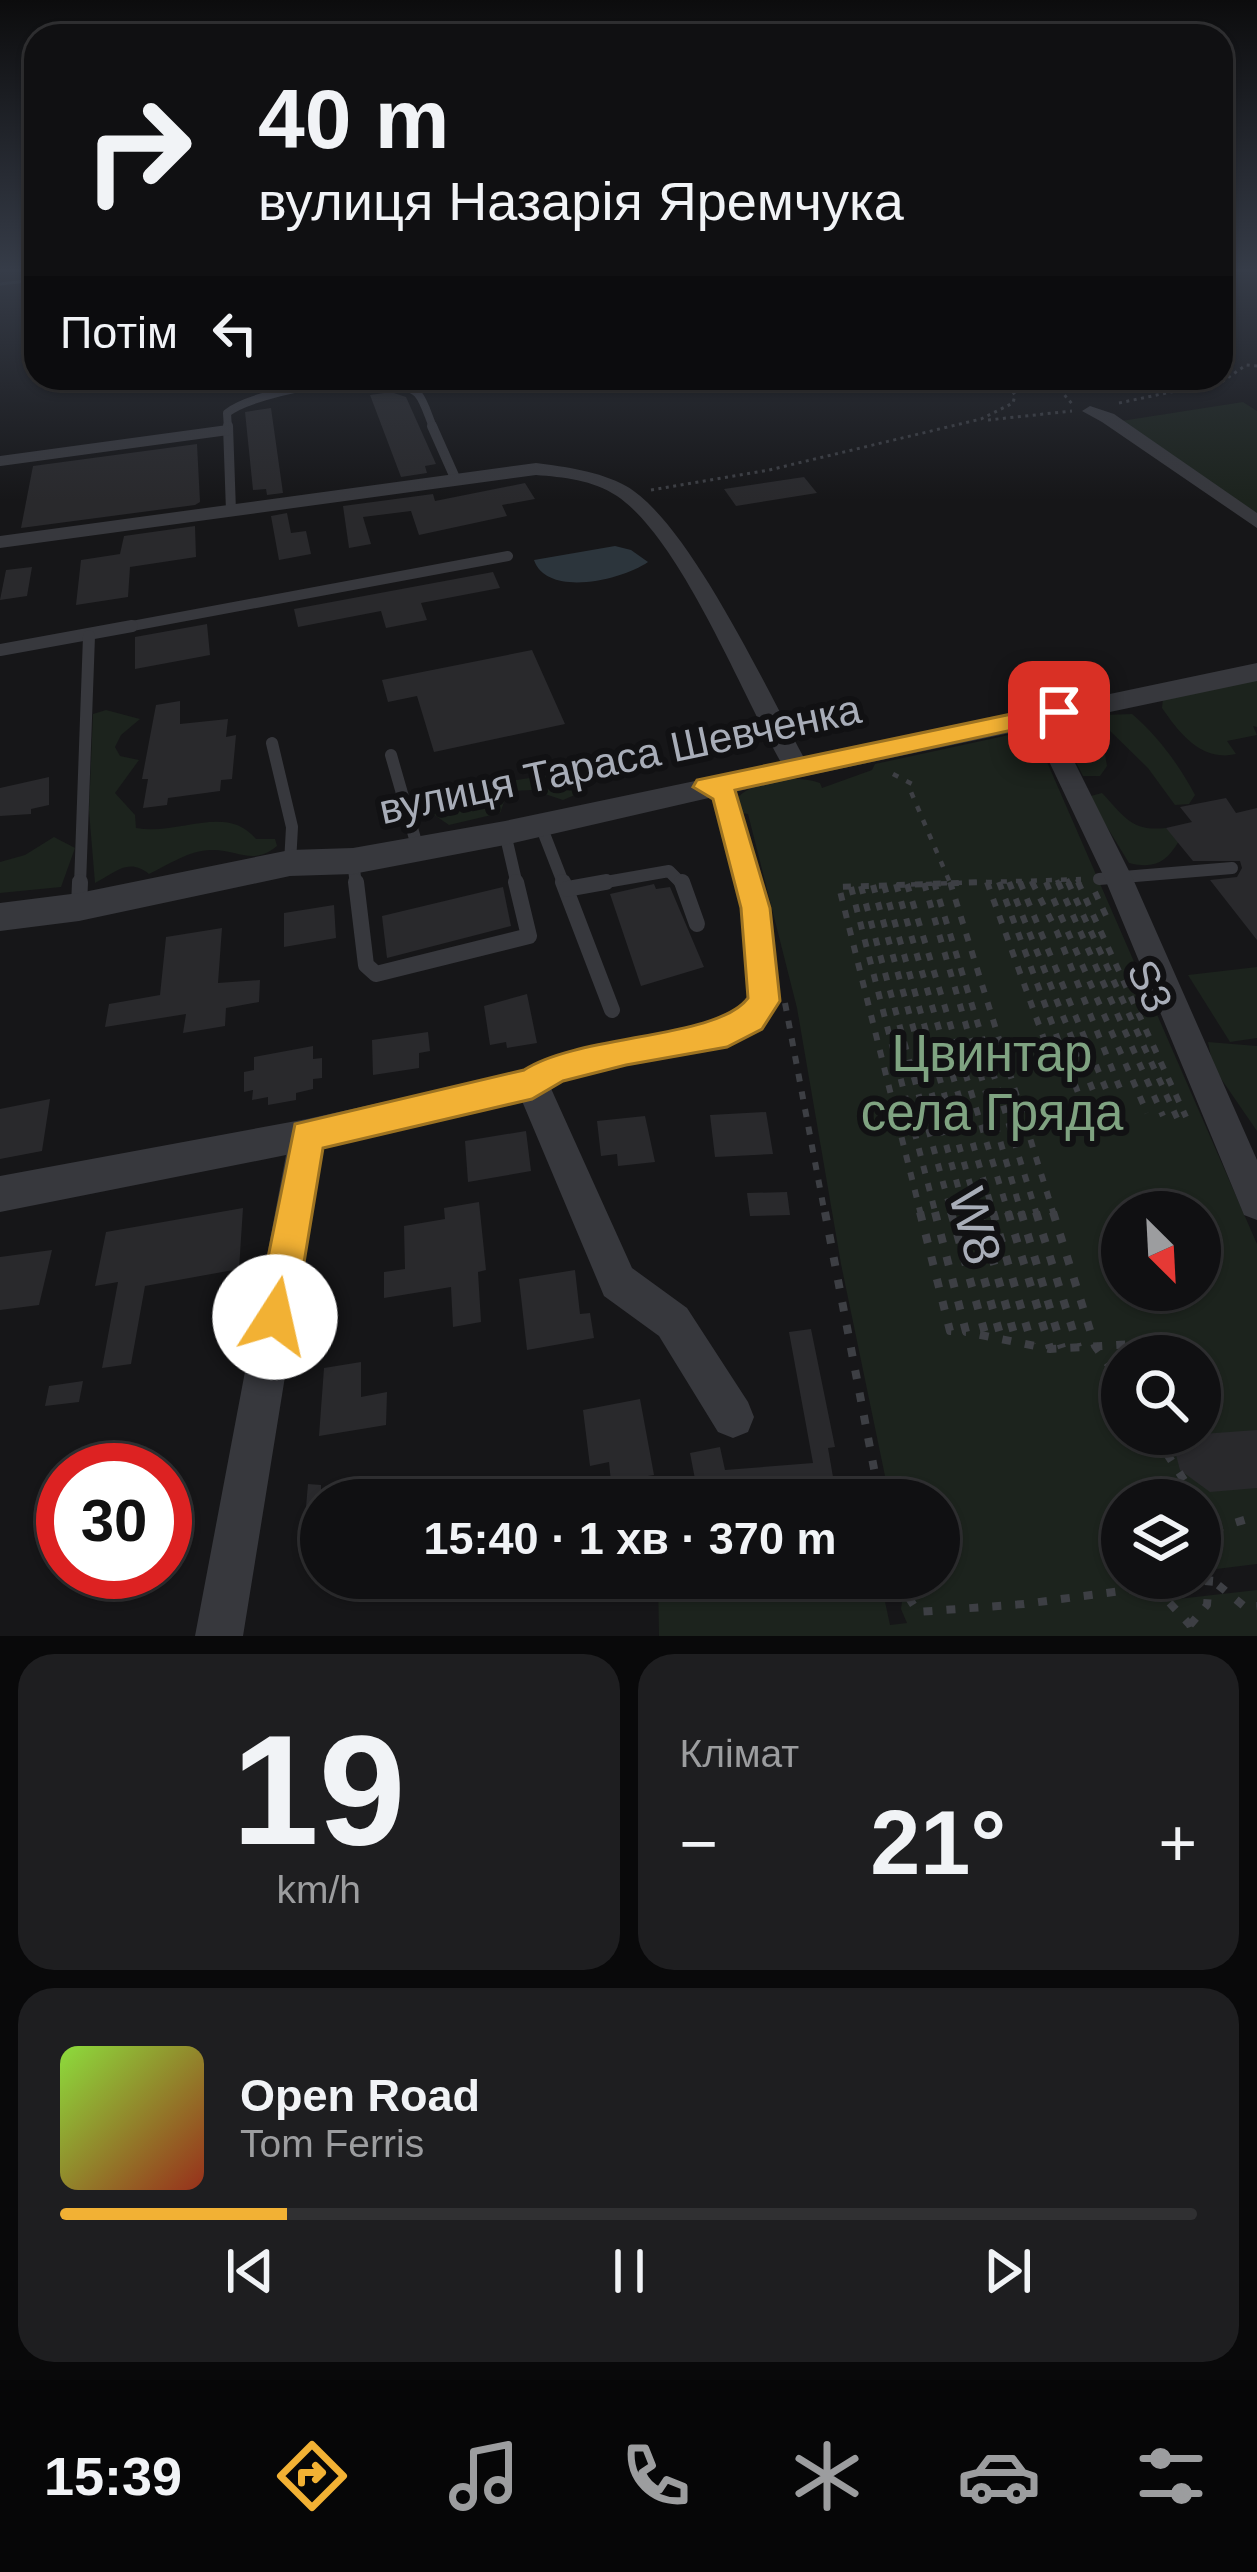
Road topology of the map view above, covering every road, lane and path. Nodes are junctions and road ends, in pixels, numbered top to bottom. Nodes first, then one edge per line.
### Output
1 (326, 390) edge
2 (411, 390) edge
3 (1012, 390) edge
4 (1058, 390) edge
5 (1183, 390) edge
6 (1090, 411) joint
7 (981, 419) junction
8 (228, 430) junction
9 (0, 461) edge
10 (456, 480) junction
11 (628, 494) junction
12 (231, 511) junction
13 (1257, 522) edge
14 (0, 542) edge
15 (508, 556) dead end
16 (89, 636) junction
17 (0, 650) edge
18 (1257, 672) edge
19 (1028, 719) junction
20 (272, 743) dead end
21 (391, 755) dead end
22 (796, 767) junction
23 (893, 774) dead end
24 (706, 787) junction
25 (541, 826) junction
26 (506, 833) junction
27 (418, 849) junction
28 (353, 861) junction
29 (290, 863) junction
30 (1232, 868) dead end
31 (1077, 879) junction
32 (1109, 879) junction
33 (1009, 880) junction
34 (1019, 880) junction
35 (1030, 880) junction
36 (1045, 880) junction
37 (1057, 880) junction
38 (1067, 880) junction
39 (950, 881) junction
40 (987, 881) junction
41 (999, 881) junction
42 (934, 882) junction
43 (924, 883) junction
44 (896, 884) junction
45 (907, 884) junction
46 (872, 885) junction
47 (884, 885) junction
48 (850, 886) junction
49 (861, 886) junction
50 (567, 889) junction
51 (79, 907) junction
52 (0, 917) edge
53 (697, 924) dead end
54 (781, 983) dead end
55 (612, 1010) dead end
56 (1056, 1072) dead end
57 (532, 1084) junction
58 (1123, 1096) dead end
59 (1081, 1098) dead end
60 (1096, 1098) dead end
61 (1110, 1099) dead end
62 (1147, 1113) dead end
63 (1162, 1116) dead end
64 (307, 1136) junction
65 (0, 1194) edge
66 (1257, 1202) edge
67 (966, 1332) junction
68 (986, 1337) junction
69 (1002, 1341) junction
70 (1017, 1344) junction
71 (1095, 1346) junction
72 (1101, 1346) edge
73 (1032, 1347) junction
74 (1078, 1347) junction
75 (1062, 1348) junction
76 (1050, 1349) junction
77 (1101, 1354) edge
78 (734, 1417) dead end
79 (876, 1479) edge
80 (1257, 1516) edge
81 (1221, 1526) edge
82 (1221, 1584) edge
83 (1101, 1592) edge
84 (910, 1599) edge
85 (1165, 1599) edge
86 (1208, 1599) edge
87 (1257, 1606) edge
88 (1192, 1630) edge
89 (219, 1636) edge

1 - 8 lane
2 - 10 lane
3 - 7 path
4 - 7 path
5 - 6 path
6 - 13 street
7 - 11 path
8 - 9 lane
8 - 12 lane
10 - 11 street
10 - 12 street
11 - 22 street
12 - 14 street
15 - 16 lane
16 - 17 lane
16 - 51 lane
18 - 19 street, вулиця Тараса Шевченка
19 - 22 street, вулиця Тараса Шевченка
19 - 32 street
20 - 29 lane
21 - 27 lane
22 - 24 street, вулиця Тараса Шевченка
23 - 39 path
24 - 25 street, вулиця Тараса Шевченка
24 - 57 lane
25 - 26 street, вулиця Тараса Шевченка
25 - 50 lane
26 - 27 street, вулиця Тараса Шевченка
26 - 28 lane
27 - 28 street, вулиця Тараса Шевченка
28 - 29 street, вулиця Тараса Шевченка
29 - 51 street, вулиця Тараса Шевченка
30 - 32 lane
31 - 32 path
31 - 38 path
31 - 38 path, S3
32 - 66 street
33 - 34 path
33 - 41 path
33 - 60 path
34 - 35 path
34 - 61 path
35 - 36 path
35 - 58 path
36 - 37 path
36 - 62 path
37 - 38 path
37 - 63 path
39 - 40 path
39 - 42 path
39 - 71 path
40 - 41 path
40 - 56 path
41 - 59 path
42 - 43 path
42 - 74 path
43 - 45 path
43 - 75 path
44 - 45 path
44 - 47 path
44 - 73 path
45 - 76 path
46 - 47 path
46 - 49 path
46 - 69 path
47 - 70 path
48 - 49 path
48 - 67 path, W8
48 - 67 path
49 - 68 path
50 - 53 lane
50 - 55 lane
51 - 52 street, вулиця Тараса Шевченка
54 - 79 path
57 - 64 street
57 - 78 street
64 - 65 street
64 - 89 street
67 - 68 path, W8
68 - 69 path, W8
69 - 70 path, W8
70 - 73 path, W8
71 - 72 path, W8
71 - 74 path, W8
71 - 77 path
73 - 76 path, W8
74 - 75 path, W8
75 - 76 path, W8
80 - 81 path
82 - 87 path
83 - 84 path
85 - 88 path
86 - 88 path

